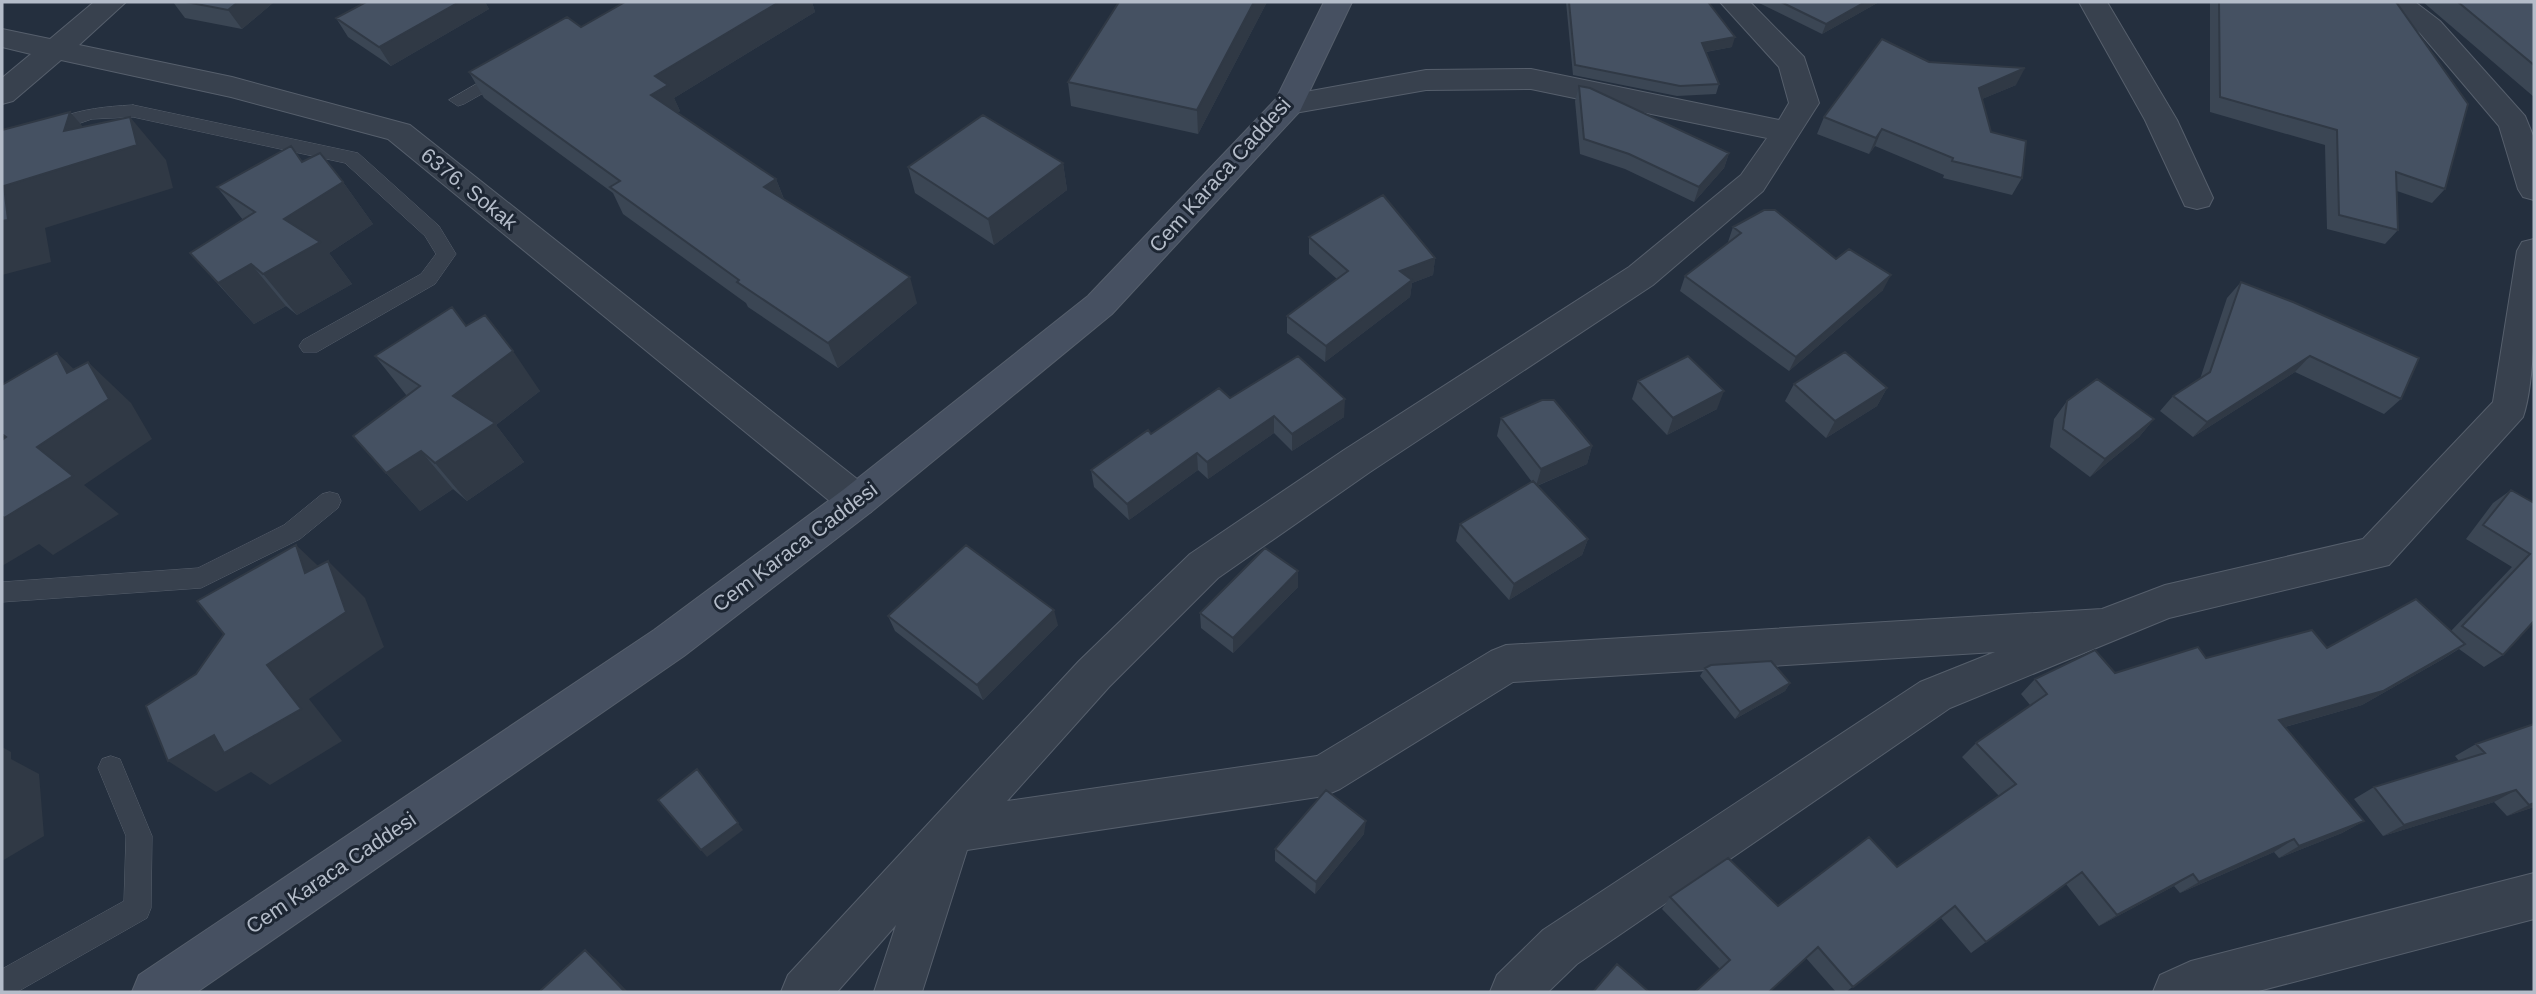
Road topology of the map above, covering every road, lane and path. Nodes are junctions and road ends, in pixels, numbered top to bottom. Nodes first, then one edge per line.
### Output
1 (113, 2) edge
2 (1338, 2) edge
3 (1734, 2) edge
4 (2093, 2) edge
5 (2396, 2) edge
6 (2, 38) edge
7 (58, 48) junction
8 (515, 68) edge
9 (2, 94) edge
10 (458, 100) dead end
11 (1289, 104) junction
12 (1788, 132) junction
13 (2, 160) edge
14 (2534, 189) edge
15 (2197, 198) dead end
16 (2534, 251) edge
17 (310, 345) dead end
18 (2522, 409) edge
19 (330, 500) dead end
20 (858, 501) junction
21 (2, 592) edge
22 (2102, 628) junction
23 (111, 768) dead end
24 (951, 831) junction
25 (2534, 896) edge
26 (2, 985) edge
27 (156, 992) edge
28 (805, 992) edge
29 (898, 992) edge
30 (1514, 992) edge
31 (2177, 992) edge

1 - 7 street
2 - 11 street, Cem Karaca Caddesi
3 - 12 street
4 - 15 street
5 - 14 street
6 - 7 street, 6376. Sokak
7 - 9 street
7 - 20 street, 6376. Sokak
8 - 10 lane
11 - 12 street
11 - 20 street, Cem Karaca Caddesi
12 - 24 street
13 - 17 lane
16 - 18 street
18 - 22 street
19 - 21 lane
20 - 27 street, Cem Karaca Caddesi
22 - 24 street
22 - 30 street
23 - 26 lane
24 - 28 street
24 - 29 street
25 - 31 street

